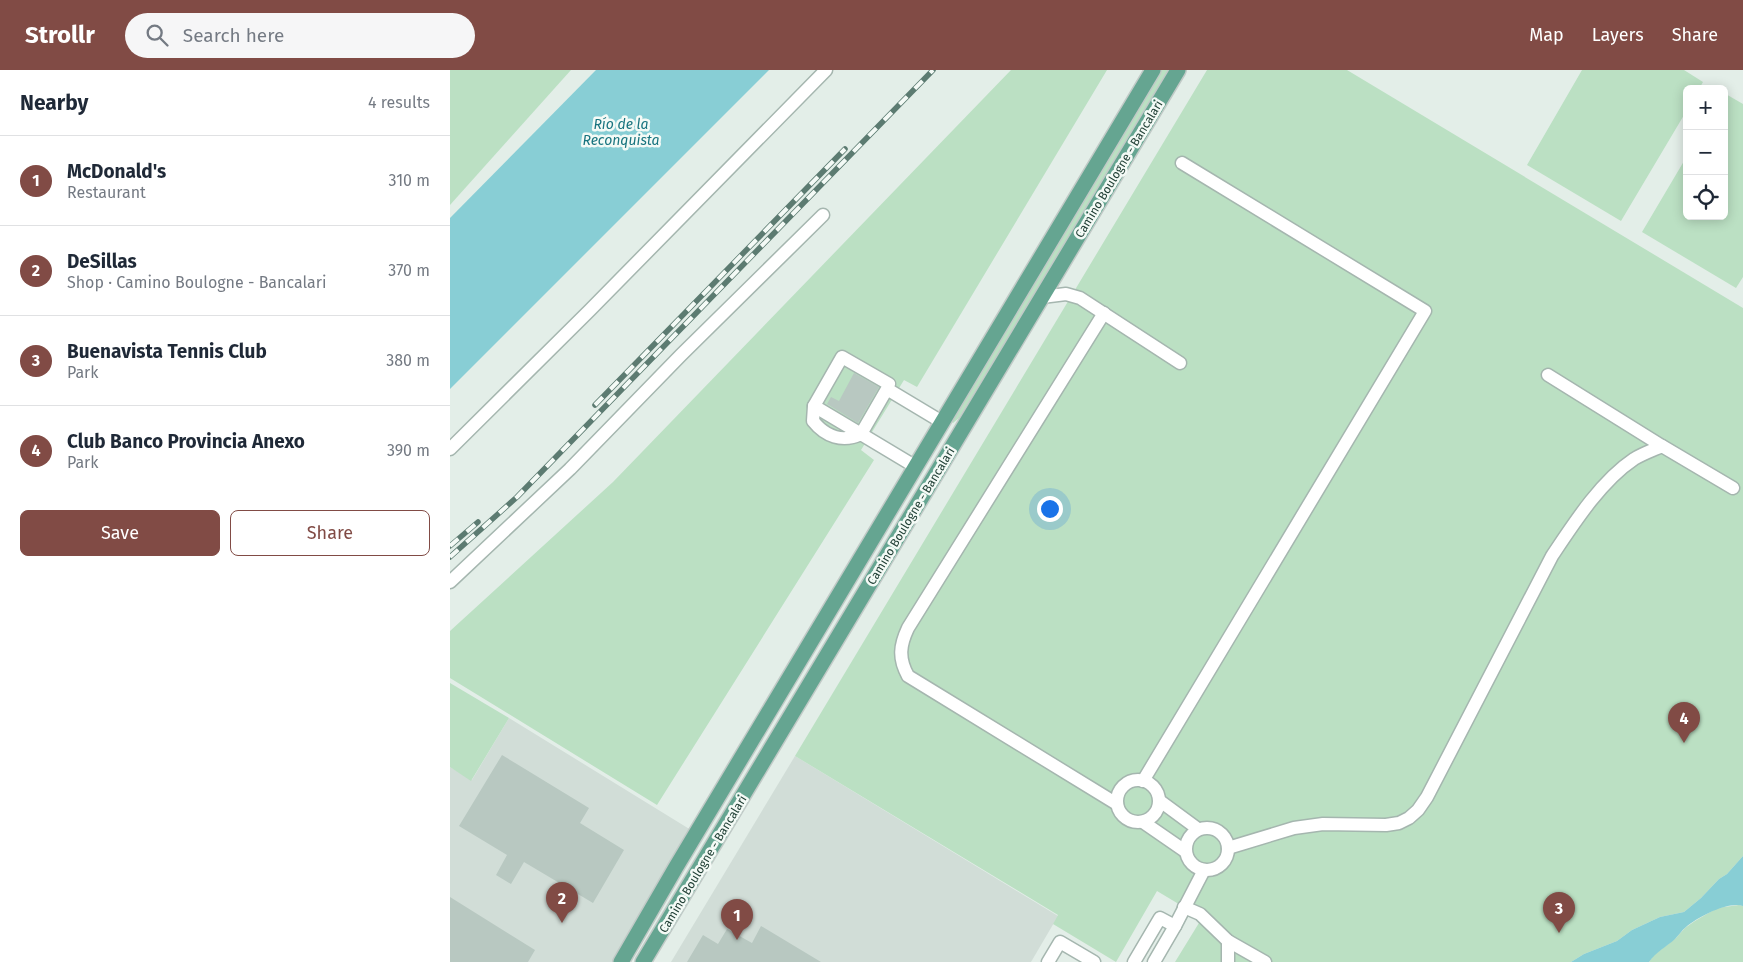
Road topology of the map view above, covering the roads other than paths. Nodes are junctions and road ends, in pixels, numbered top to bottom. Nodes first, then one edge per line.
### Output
1 (826, 70) edge
2 (1154, 70) edge
3 (1178, 70) edge
4 (1182, 162) dead end
5 (823, 215) dead end
6 (1042, 297) junction
7 (1104, 313) junction
8 (1180, 363) dead end
9 (1548, 375) dead end
10 (887, 389) junction
11 (814, 406) junction
12 (942, 422) junction
13 (861, 434) junction
14 (1662, 446) junction
15 (450, 449) edge
16 (916, 466) junction
17 (1732, 488) dead end
18 (450, 582) edge
19 (1143, 780) junction
20 (1160, 801) junction
21 (1117, 804) junction
22 (1143, 822) junction
23 (1198, 829) junction
24 (1228, 848) junction
25 (1185, 851) junction
26 (1204, 870) junction
27 (1184, 907) junction
28 (1175, 926) junction
29 (1228, 941) junction
30 (621, 962) edge
31 (643, 962) edge
32 (1048, 962) edge
33 (1094, 962) edge
34 (1134, 962) edge
35 (1154, 962) edge
36 (1228, 962) edge
37 (1265, 962) edge

1 - 15 street
2 - 12 main road, Camino Boulogne - Bancalari
3 - 6 main road, Camino Boulogne - Bancalari
4 - 19 street
5 - 18 street
6 - 7 street
6 - 31 main road, Camino Boulogne - Bancalari
7 - 8 street
7 - 21 street
9 - 14 street
10 - 11 street
10 - 12 street
10 - 13 street
11 - 13 street
11 - 13 street
12 - 16 main road, Camino Boulogne - Bancalari
13 - 16 street
14 - 17 street
14 - 24 street
16 - 30 main road, Camino Boulogne - Bancalari
19 - 20 street
19 - 21 street
20 - 22 street
20 - 23 street
21 - 22 street
22 - 25 street
23 - 24 street
23 - 25 street
24 - 26 street
25 - 26 street
26 - 27 street
27 - 28 street
27 - 29 street
28 - 34 street
28 - 35 street
29 - 36 street
29 - 37 street
32 - 33 street

